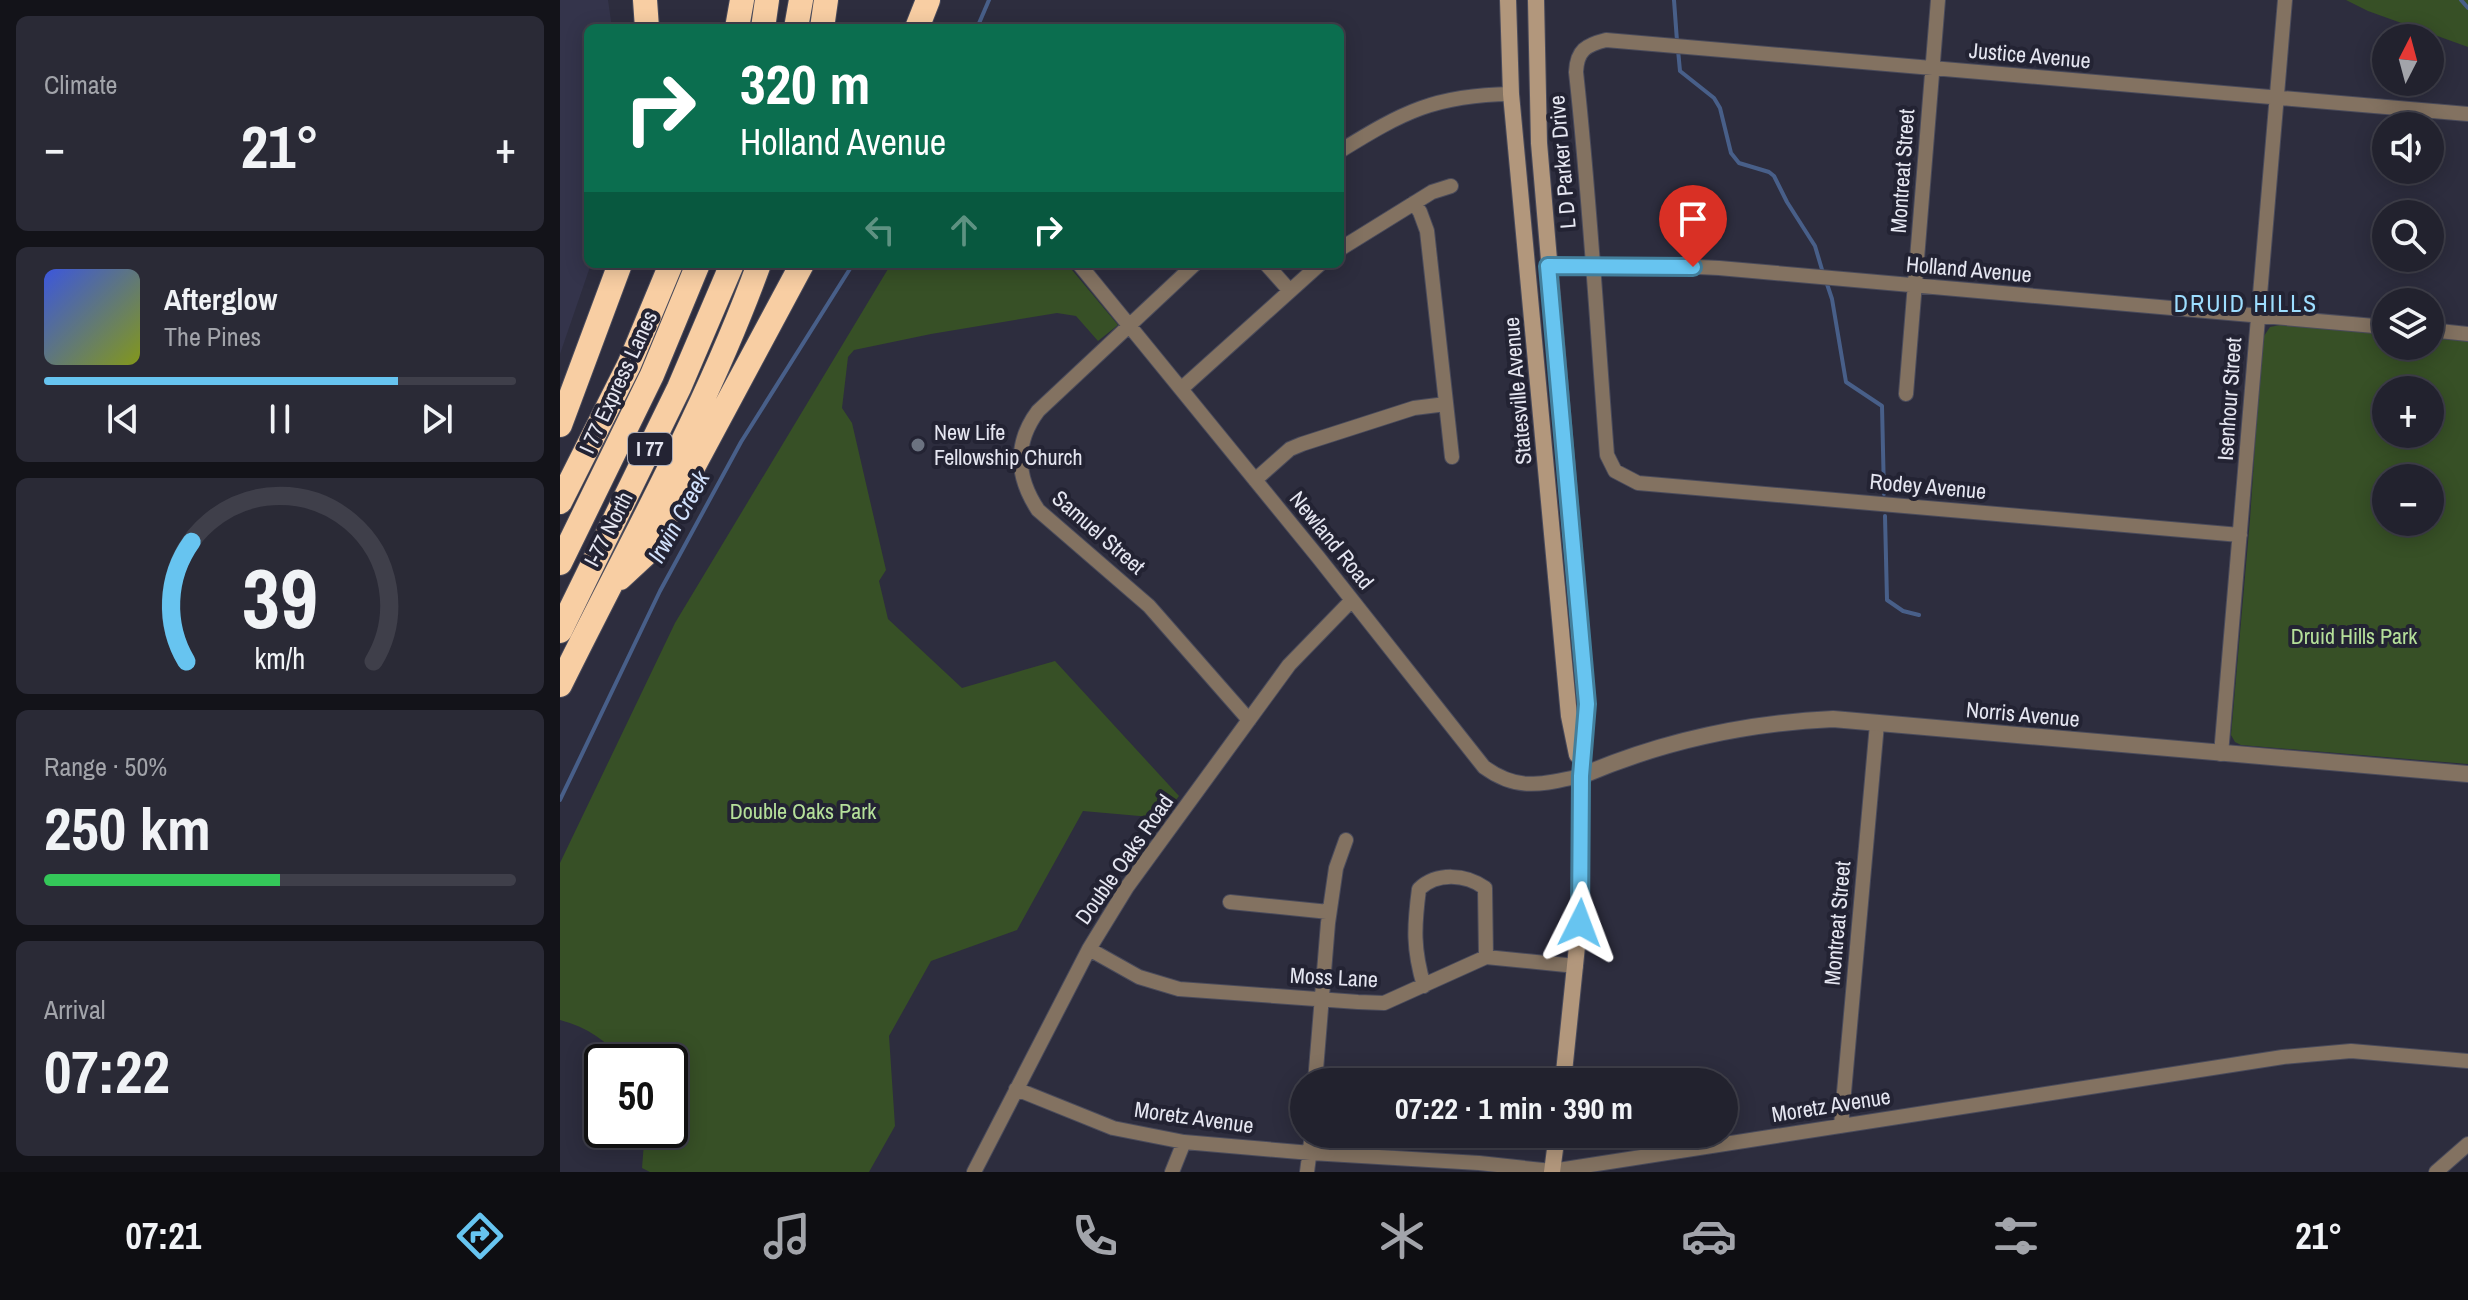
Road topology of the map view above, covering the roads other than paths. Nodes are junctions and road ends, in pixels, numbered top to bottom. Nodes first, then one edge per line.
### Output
1 (645, 0) edge
2 (742, 0) edge
3 (767, 0) edge
4 (801, 0) edge
5 (826, 0) edge
6 (928, 0) edge
7 (1508, 0) edge
8 (1536, 0) edge
9 (1938, 0) edge
10 (2285, 0) edge
11 (647, 24) edge
12 (738, 24) edge
13 (764, 24) edge
14 (797, 24) edge
15 (823, 24) edge
16 (919, 24) edge
17 (1588, 45) joint
18 (1932, 69) junction
19 (1511, 94) junction
20 (2277, 97) junction
21 (2468, 114) edge
22 (1344, 149) edge
23 (1451, 186) dead end
24 (1414, 203) junction
25 (1344, 247) edge
26 (1592, 265) junction
27 (1548, 266) junction
28 (619, 268) edge
29 (669, 268) edge
30 (696, 268) edge
31 (730, 268) edge
32 (757, 268) edge
33 (800, 268) edge
34 (1082, 268) edge
35 (1191, 268) edge
36 (1270, 268) edge
37 (1316, 268) edge
38 (1915, 287) junction
39 (1290, 291) junction
40 (2257, 316) junction
41 (1128, 325) junction
42 (2372, 326) edge
43 (2444, 331) edge
44 (2468, 334) edge
45 (1181, 389) junction
46 (1906, 394) dead end
47 (1446, 404) junction
48 (560, 425) edge
49 (1452, 457) dead end
50 (1615, 471) joint
51 (1255, 480) junction
52 (560, 502) edge
53 (2240, 535) junction
54 (560, 563) edge
55 (607, 590) junction
56 (1352, 600) junction
57 (560, 631) edge
58 (560, 685) edge
59 (1249, 720) junction
60 (1877, 724) junction
61 (2221, 754) junction
62 (2468, 774) edge
63 (1581, 776) junction
64 (1346, 840) dead end
65 (1230, 902) dead end
66 (1329, 912) junction
67 (1089, 949) junction
68 (1486, 957) junction
69 (1576, 966) junction
70 (1424, 986) junction
71 (1322, 999) junction
72 (2452, 1059) junction
73 (2468, 1061) edge
74 (1316, 1068) edge
75 (1565, 1068) edge
76 (2468, 1076) edge
77 (1016, 1089) junction
78 (1841, 1126) junction
79 (1184, 1142) junction
80 (2468, 1144) edge
81 (1311, 1148) edge
82 (1555, 1148) edge
83 (1311, 1153) junction
84 (974, 1172) edge
85 (1172, 1172) edge
86 (1307, 1172) edge
87 (1552, 1172) edge
88 (2436, 1172) edge

1 - 11 highway
2 - 12 highway
3 - 13 highway
4 - 14 highway
5 - 15 highway
6 - 16 highway
7 - 19 main road, Statesville Avenue
8 - 27 main road, Statesville Avenue
9 - 18 street, Montreat Street
10 - 20 street, Isenhour Street
17 - 18 street, Justice Avenue
17 - 26 street, L D Parker Drive
18 - 20 street, Justice Avenue
18 - 38 street, Montreat Street
19 - 22 street
19 - 63 main road, Statesville Avenue
20 - 21 street, Justice Avenue
20 - 40 street, Isenhour Street
23 - 24 street
24 - 25 street
24 - 47 street
26 - 27 street, Holland Avenue
26 - 38 street, Holland Avenue
26 - 50 street, L D Parker Drive
27 - 63 main road, Statesville Avenue
28 - 48 highway
29 - 52 highway, I 77
30 - 54 highway, I 77 Express Lanes / I 77
31 - 57 highway, I 77
32 - 55 highway, I-77 North / I 77
33 - 55 highway
34 - 41 street, Newland Road
35 - 41 street, Samuel Street
36 - 39 street
37 - 39 street
38 - 40 street, Holland Avenue
38 - 46 street, Montreat Street
39 - 45 street
40 - 42 street, Holland Avenue
40 - 53 street, Isenhour Street
41 - 45 street, Newland Road
41 - 59 street, Samuel Street
43 - 44 street
45 - 51 street, Newland Road
47 - 49 street
47 - 51 street
50 - 53 street, Rodey Avenue
51 - 56 street, Newland Road
53 - 61 street, Isenhour Street
55 - 58 highway, I-77 North / I 77
56 - 59 street, Double Oaks Road
56 - 63 street, Newland Road
59 - 67 street, Double Oaks Road
60 - 61 street, Norris Avenue
60 - 63 street, Norris Avenue
60 - 78 street, Montreat Street
61 - 62 street, Norris Avenue
63 - 69 main road, Statesville Avenue
64 - 66 street
65 - 66 street
66 - 71 street
67 - 71 street, Moss Lane
67 - 77 street, Double Oaks Road
68 - 69 street
68 - 70 street, Moss Lane
68 - 70 street
69 - 75 main road, Statesville Avenue
70 - 71 street, Moss Lane
71 - 74 street
72 - 73 street, Moretz Avenue
72 - 76 street
72 - 78 street, Moretz Avenue
77 - 79 street, Moretz Avenue
77 - 84 street, Double Oaks Road
78 - 87 street, Moretz Avenue
79 - 83 street, Moretz Avenue
79 - 85 street
80 - 88 street
81 - 83 street
82 - 87 main road
83 - 86 street
83 - 87 street, Moretz Avenue

